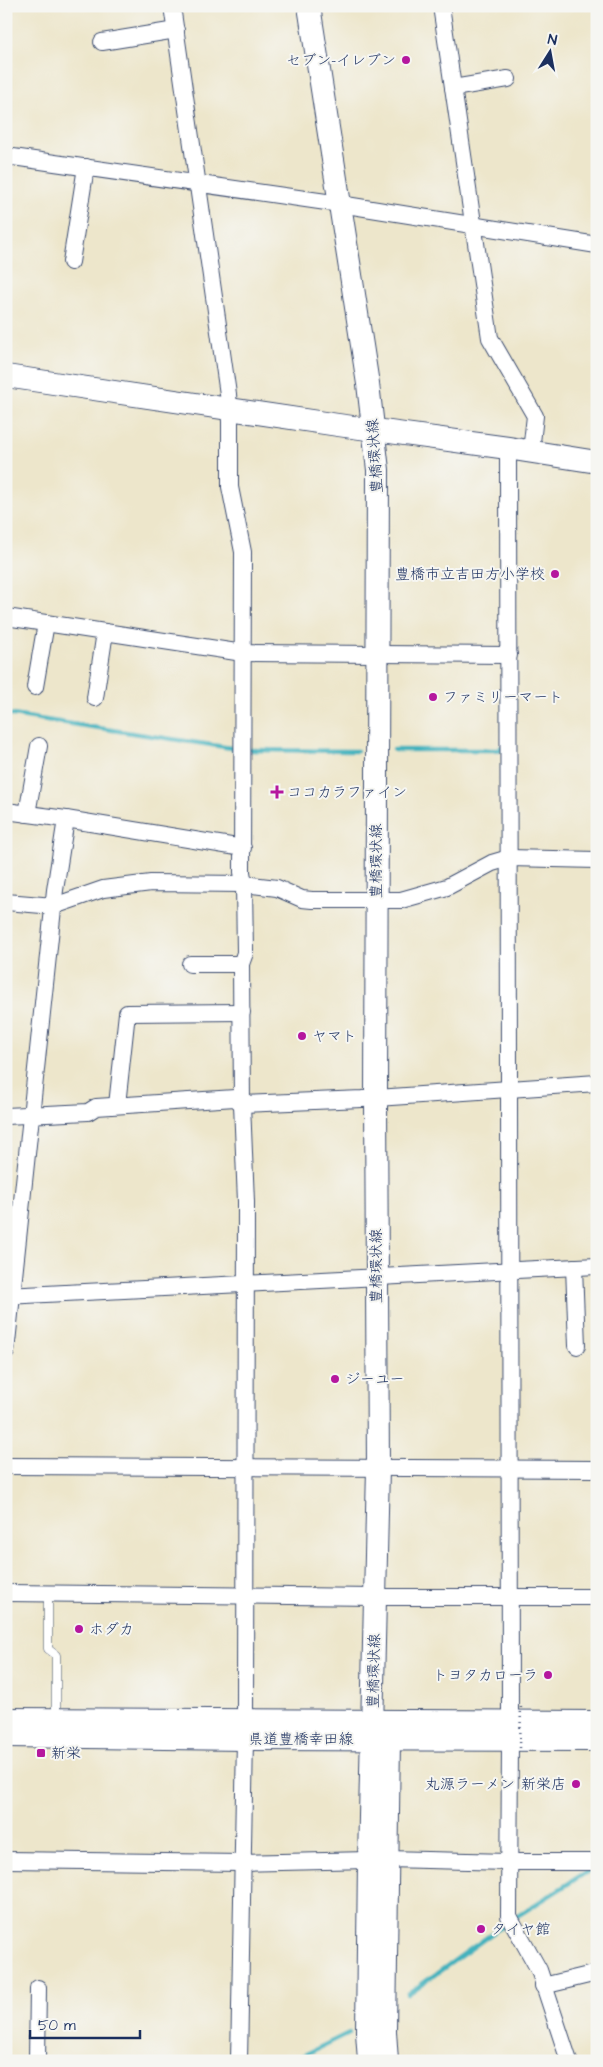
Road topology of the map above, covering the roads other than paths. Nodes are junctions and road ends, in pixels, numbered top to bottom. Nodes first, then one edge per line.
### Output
1 (172, 6) edge
2 (309, 6) edge
3 (441, 6) edge
4 (176, 30) junction
5 (102, 42) dead end
6 (508, 79) dead end
7 (453, 88) junction
8 (6, 156) edge
9 (86, 167) junction
10 (197, 184) junction
11 (340, 204) junction
12 (473, 224) junction
13 (597, 245) edge
14 (71, 262) dead end
15 (6, 376) edge
16 (229, 408) junction
17 (374, 429) junction
18 (508, 448) junction
19 (531, 451) junction
20 (597, 462) edge
21 (6, 617) edge
22 (46, 623) junction
23 (106, 632) junction
24 (243, 653) junction
25 (376, 653) junction
26 (508, 654) junction
27 (35, 687) dead end
28 (95, 698) dead end
29 (39, 746) dead end
30 (6, 811) edge
31 (27, 814) junction
32 (66, 819) junction
33 (243, 848) junction
34 (509, 858) junction
35 (597, 860) edge
36 (244, 884) junction
37 (376, 901) junction
38 (6, 902) edge
39 (54, 906) junction
40 (190, 964) dead end
41 (241, 964) junction
42 (242, 1012) junction
43 (597, 1083) edge
44 (509, 1088) junction
45 (376, 1098) junction
46 (242, 1104) junction
47 (117, 1105) junction
48 (30, 1114) junction
49 (6, 1116) edge
50 (597, 1266) edge
51 (574, 1267) junction
52 (508, 1271) junction
53 (376, 1276) junction
54 (245, 1284) junction
55 (9, 1296) edge
56 (578, 1346) dead end
57 (6, 1352) edge
58 (6, 1466) edge
59 (245, 1468) junction
60 (378, 1468) junction
61 (509, 1468) junction
62 (597, 1469) edge
63 (6, 1593) edge
64 (48, 1593) junction
65 (245, 1594) junction
66 (510, 1596) junction
67 (375, 1597) junction
68 (597, 1597) edge
69 (6, 1720) edge
70 (56, 1720) junction
71 (597, 1722) edge
72 (515, 1729) junction
73 (245, 1730) junction
74 (377, 1733) junction
75 (6, 1736) edge
76 (597, 1740) edge
77 (378, 1859) junction
78 (6, 1860) edge
79 (508, 1862) junction
80 (597, 1862) edge
81 (242, 1863) junction
82 (597, 1973) edge
83 (543, 1986) junction
84 (38, 1988) dead end
85 (37, 2061) edge
86 (239, 2061) edge
87 (369, 2061) edge
88 (387, 2061) edge
89 (569, 2061) edge

1 - 4 street
2 - 11 main road, 豊橋環状線
3 - 7 street
4 - 5 street
4 - 10 street
6 - 7 street
7 - 12 street
8 - 9 street
9 - 10 street
9 - 14 street
10 - 11 street
10 - 16 street
11 - 12 street
11 - 17 main road, 豊橋環状線
12 - 13 street
12 - 19 street
15 - 16 main road
16 - 17 main road
16 - 24 street
17 - 18 main road
17 - 25 main road, 豊橋環状線
18 - 19 main road
18 - 26 street
19 - 20 main road
21 - 22 street
22 - 23 street
22 - 27 street
23 - 24 street
23 - 28 street
24 - 25 street
24 - 33 street
25 - 26 street
25 - 37 main road, 豊橋環状線
26 - 34 street
29 - 31 street
30 - 31 street
31 - 32 street
32 - 33 street
32 - 39 street
33 - 36 street
34 - 35 street
34 - 37 street
34 - 44 street
36 - 37 street
36 - 39 street
36 - 41 street
37 - 45 main road, 豊橋環状線
38 - 39 street
39 - 48 street
40 - 41 street
41 - 42 street
42 - 46 street
42 - 47 street
43 - 44 street
44 - 45 street
44 - 52 street
45 - 46 street
45 - 53 main road, 豊橋環状線
46 - 47 street
46 - 54 street
47 - 48 street
48 - 49 street
48 - 55 street
50 - 51 street
51 - 52 street
51 - 56 street
52 - 53 street
52 - 61 street
53 - 54 street
53 - 60 main road, 豊橋環状線
54 - 55 street
54 - 59 street
55 - 57 street
58 - 59 street
59 - 60 street
59 - 65 street
60 - 61 street
60 - 67 main road, 豊橋環状線
61 - 62 street
61 - 66 street
63 - 64 street
64 - 65 street
64 - 70 lane
65 - 67 street
65 - 73 street
66 - 67 street
66 - 68 street
66 - 72 street
67 - 74 main road, 豊橋環状線
69 - 70 main road, 県道豊橋幸田線
70 - 73 main road, 県道豊橋幸田線
71 - 72 main road, 県道豊橋幸田線
72 - 74 main road, 県道豊橋幸田線
72 - 76 main road, 県道豊橋幸田線
72 - 79 street
73 - 74 main road, 県道豊橋幸田線
73 - 75 main road, 県道豊橋幸田線
73 - 81 street
74 - 77 main road, 豊橋環状線
77 - 79 street
77 - 81 street
77 - 87 main road, 豊橋環状線
77 - 88 main road, 豊橋環状線
78 - 81 street
79 - 80 street
79 - 83 street
81 - 86 street
82 - 83 street
83 - 89 street
84 - 85 street

